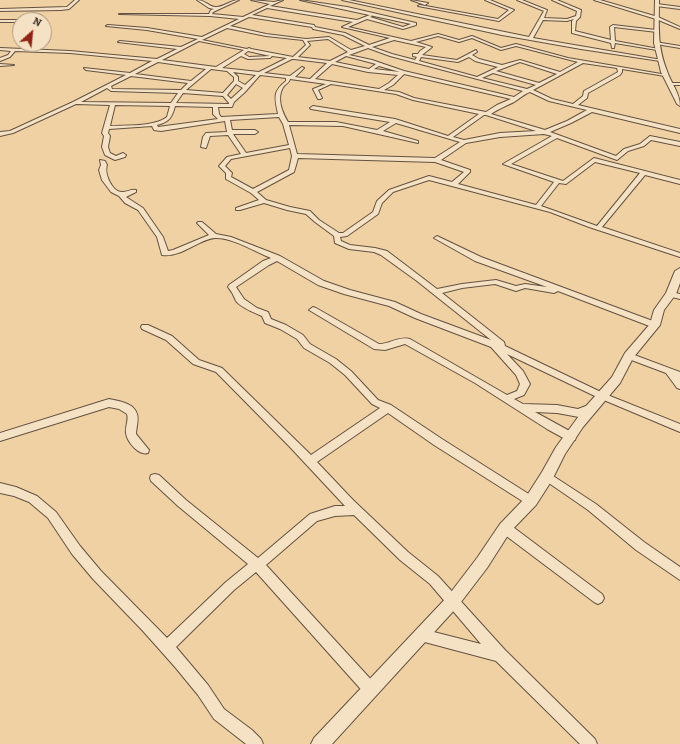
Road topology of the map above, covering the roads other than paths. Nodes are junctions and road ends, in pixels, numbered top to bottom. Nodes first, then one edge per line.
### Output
1 (77, 0) edge
2 (199, 0) edge
3 (237, 0) edge
4 (253, 0) edge
5 (302, 0) edge
6 (344, 0) edge
7 (357, 0) edge
8 (413, 0) edge
9 (487, 0) edge
10 (519, 0) edge
11 (554, 0) edge
12 (596, 0) edge
13 (279, 1) edge
14 (656, 1) edge
15 (351, 2) junction
16 (266, 7) junction
17 (217, 8) junction
18 (680, 8) edge
19 (0, 10) edge
20 (410, 11) dead end
21 (404, 13) junction
22 (121, 14) dead end
23 (169, 15) junction
24 (373, 15) junction
25 (210, 16) junction
26 (248, 16) junction
27 (366, 17) junction
28 (578, 17) junction
29 (243, 18) junction
30 (331, 18) junction
31 (656, 18) junction
32 (542, 19) junction
33 (160, 20) dead end
34 (433, 20) junction
35 (0, 21) edge
36 (12, 21) edge
37 (356, 21) junction
38 (324, 22) dead end
39 (318, 24) dead end
40 (415, 24) junction
41 (108, 26) dead end
42 (154, 26) dead end
43 (313, 26) junction
44 (228, 27) junction
45 (680, 28) edge
46 (147, 29) junction
47 (656, 31) junction
48 (395, 38) junction
49 (531, 38) junction
50 (200, 39) junction
51 (305, 40) junction
52 (120, 42) dead end
53 (413, 42) junction
54 (613, 42) junction
55 (657, 46) junction
56 (680, 47) edge
57 (182, 48) junction
58 (370, 48) junction
59 (0, 49) edge
60 (249, 49) junction
61 (12, 50) edge
62 (52, 51) edge
63 (476, 51) dead end
64 (12, 52) edge
65 (262, 52) junction
66 (351, 52) junction
67 (241, 54) junction
68 (613, 54) junction
69 (345, 55) junction
70 (469, 55) junction
71 (277, 56) junction
72 (292, 58) junction
73 (418, 58) junction
74 (0, 60) edge
75 (159, 60) junction
76 (660, 60) junction
77 (582, 61) junction
78 (245, 62) dead end
79 (331, 62) junction
80 (252, 63) dead end
81 (379, 64) junction
82 (0, 65) edge
83 (12, 65) dead end
84 (266, 66) dead end
85 (274, 67) junction
86 (503, 67) junction
87 (619, 67) junction
88 (210, 68) junction
89 (302, 68) dead end
90 (86, 69) dead end
91 (217, 69) junction
92 (228, 70) junction
93 (368, 71) junction
94 (492, 71) junction
95 (241, 72) junction
96 (402, 73) junction
97 (559, 73) junction
98 (131, 74) junction
99 (259, 74) junction
100 (665, 75) junction
101 (289, 78) junction
102 (478, 78) junction
103 (236, 80) junction
104 (311, 80) junction
105 (192, 82) junction
106 (334, 84) junction
107 (671, 84) junction
108 (680, 84) edge
109 (540, 85) junction
110 (108, 86) junction
111 (246, 87) junction
112 (380, 90) junction
113 (528, 90) junction
114 (181, 91) junction
115 (224, 96) junction
116 (235, 98) junction
117 (320, 98) dead end
118 (515, 99) junction
119 (231, 102) junction
120 (75, 103) junction
121 (173, 104) junction
122 (680, 104) edge
123 (113, 105) junction
124 (574, 105) junction
125 (215, 106) junction
126 (313, 108) dead end
127 (591, 110) junction
128 (485, 113) junction
129 (281, 115) junction
130 (226, 120) junction
131 (395, 122) junction
132 (154, 124) junction
133 (286, 124) junction
134 (107, 128) junction
135 (680, 131) edge
136 (255, 132) dead end
137 (379, 132) junction
138 (545, 132) junction
139 (230, 133) junction
140 (0, 134) edge
141 (557, 136) junction
142 (450, 137) junction
143 (416, 142) dead end
144 (464, 142) junction
145 (680, 144) edge
146 (292, 146) junction
147 (204, 147) dead end
148 (109, 155) junction
149 (123, 155) dead end
150 (244, 155) junction
151 (295, 156) junction
152 (436, 160) junction
153 (644, 172) junction
154 (558, 181) junction
155 (680, 182) edge
156 (454, 184) junction
157 (134, 191) dead end
158 (253, 192) junction
159 (121, 194) junction
160 (264, 201) junction
161 (536, 207) junction
162 (238, 209) dead end
163 (200, 223) dead end
164 (599, 228) junction
165 (337, 235) junction
166 (214, 236) junction
167 (438, 238) dead end
168 (680, 255) edge
169 (277, 258) junction
170 (677, 286) edge
171 (435, 292) junction
172 (575, 294) junction
173 (313, 310) dead end
174 (655, 325) junction
175 (146, 326) dead end
176 (497, 345) junction
177 (629, 356) junction
178 (669, 371) junction
179 (680, 376) edge
180 (680, 386) edge
181 (602, 396) junction
182 (508, 400) junction
183 (388, 408) junction
184 (522, 408) junction
185 (591, 408) junction
186 (680, 428) edge
187 (571, 436) junction
188 (0, 437) edge
189 (144, 450) dead end
190 (310, 462) junction
191 (547, 476) junction
192 (154, 478) dead end
193 (0, 488) edge
194 (531, 500) junction
195 (356, 510) junction
196 (505, 528) junction
197 (258, 565) junction
198 (680, 574) edge
199 (598, 598) dead end
200 (453, 601) junction
201 (422, 635) junction
202 (167, 647) junction
203 (500, 655) junction
204 (371, 690) junction
205 (256, 744) edge
206 (320, 744) edge
207 (590, 744) edge

1 - 19 street
2 - 17 street
3 - 17 street
4 - 13 street
5 - 24 street
6 - 15 street
7 - 15 street
8 - 9 street
10 - 32 street
11 - 28 street
12 - 31 street
13 - 16 street
14 - 18 street
14 - 31 street
15 - 21 street
16 - 26 street
16 - 30 street
17 - 25 street
20 - 21 street
21 - 34 street
22 - 23 street
23 - 25 street
23 - 33 street
24 - 27 street
24 - 40 street
25 - 29 street
26 - 29 street
26 - 43 street
27 - 37 street
27 - 40 street
28 - 32 street
28 - 54 street
29 - 44 street
30 - 37 street
30 - 38 street
31 - 45 street
31 - 47 street
32 - 49 street
34 - 40 street
34 - 49 street
35 - 36 street
37 - 48 street
39 - 43 street
41 - 46 street
42 - 46 street
43 - 58 street
44 - 50 street
44 - 51 street
46 - 50 street
47 - 54 street
47 - 55 street
48 - 53 street
48 - 58 street
49 - 68 street
50 - 57 street
50 - 60 street
51 - 66 street
51 - 72 street
52 - 57 street
53 - 73 street
53 - 77 street
54 - 55 street
54 - 68 street
55 - 56 street
55 - 76 street
57 - 75 street
58 - 66 street
58 - 73 street
59 - 61 street
60 - 65 street
60 - 67 street
62 - 75 street
63 - 70 street
64 - 74 street
65 - 67 street
65 - 71 street
66 - 69 street
67 - 71 street
67 - 91 street
68 - 76 street
69 - 79 street
69 - 81 street
70 - 73 street
70 - 86 street
71 - 72 street
72 - 79 street
72 - 85 street
73 - 102 street
75 - 88 street
75 - 98 street
76 - 100 street
77 - 87 street
77 - 97 street
78 - 80 street
79 - 93 street
79 - 104 street
81 - 93 street
81 - 96 street
82 - 83 street
84 - 85 street
85 - 99 street
86 - 94 street
86 - 97 street
87 - 100 street
87 - 124 street
88 - 91 street
88 - 105 street
89 - 101 street
90 - 98 street
91 - 92 street
92 - 95 street
92 - 103 street
93 - 96 street
94 - 102 street
94 - 109 street
95 - 99 street
95 - 103 street
96 - 112 street
96 - 118 street
97 - 109 street
98 - 105 street
98 - 110 street
99 - 101 street
99 - 111 street
100 - 107 street
101 - 104 street
101 - 129 street
102 - 113 street
103 - 111 street
103 - 115 street
104 - 106 street
105 - 114 street
106 - 112 street
106 - 117 street
107 - 108 street
107 - 122 street
109 - 113 street
110 - 114 street
110 - 120 street
111 - 116 street
112 - 128 street
113 - 118 street
113 - 124 street
114 - 115 street
114 - 121 street
115 - 116 street
115 - 119 street
116 - 119 street
118 - 128 street
119 - 125 street
120 - 123 street
120 - 140 street
121 - 123 street
121 - 125 street
121 - 132 street
123 - 134 street
124 - 127 street
125 - 130 street
126 - 131 street
127 - 135 street
127 - 138 street
128 - 138 street
128 - 142 street
129 - 130 street
129 - 133 street
130 - 132 street
130 - 139 street
131 - 137 street
131 - 142 street
132 - 134 street
133 - 137 street
133 - 146 street
134 - 148 street
136 - 139 street
137 - 143 street
138 - 141 street
138 - 144 street
139 - 147 street
139 - 150 street
141 - 145 street
141 - 154 street
142 - 144 street
144 - 152 street
146 - 150 street
146 - 151 street
148 - 149 street
148 - 159 street
150 - 158 street
151 - 152 street
151 - 158 street
152 - 156 street
153 - 154 street
153 - 155 street
153 - 164 street
154 - 161 street
156 - 161 street
156 - 165 street
157 - 159 street
158 - 160 street
159 - 166 street
160 - 162 street
160 - 165 street
161 - 164 street
163 - 166 street
164 - 168 street
165 - 171 street
166 - 169 street
167 - 172 street
169 - 176 street
169 - 183 street
170 - 174 street
171 - 172 street
171 - 176 street
172 - 174 street
173 - 182 street
174 - 177 street
175 - 190 street
176 - 181 street
176 - 182 street
177 - 178 street
177 - 181 street
178 - 179 street
178 - 180 street
181 - 185 street
181 - 186 street
182 - 184 street
183 - 190 street
183 - 194 street
184 - 185 street
184 - 187 street
185 - 187 street
187 - 191 street
188 - 189 street
190 - 195 street
191 - 194 street
191 - 198 street
192 - 197 street
193 - 202 street
194 - 196 street
195 - 197 street
195 - 200 street
196 - 199 street
196 - 200 street
197 - 202 street
197 - 204 street
200 - 201 street
200 - 203 street
201 - 203 street
201 - 204 street
202 - 205 street
203 - 207 street
204 - 206 street

